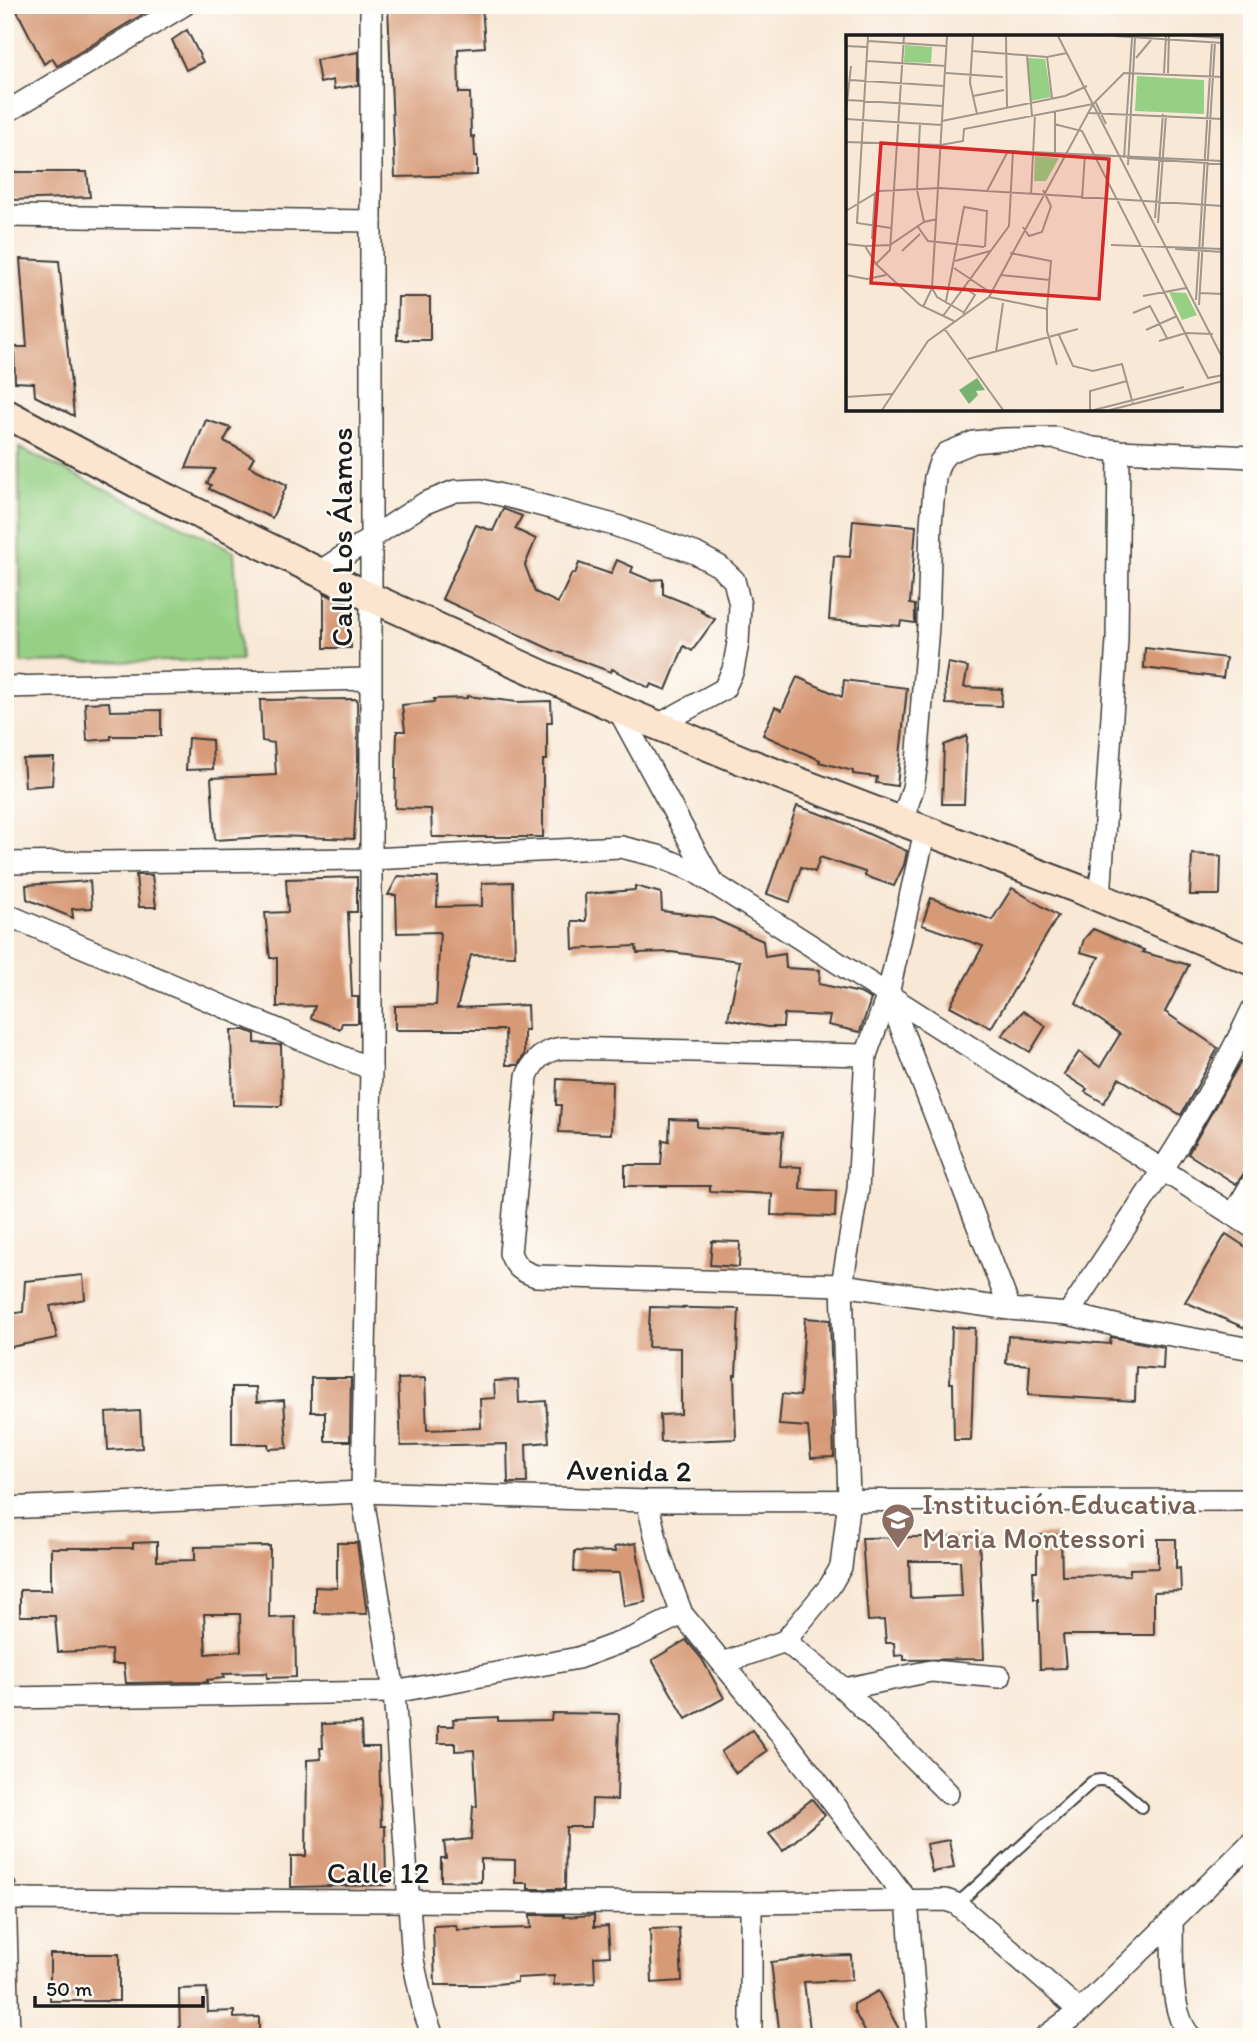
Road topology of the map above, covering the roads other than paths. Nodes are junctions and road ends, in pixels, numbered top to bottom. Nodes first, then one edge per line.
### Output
1 (184, 5) edge
2 (371, 5) edge
3 (5, 113) edge
4 (5, 216) edge
5 (371, 220) junction
6 (5, 413) edge
7 (1119, 451) junction
8 (1252, 457) edge
9 (371, 539) junction
10 (318, 572) junction
11 (370, 597) junction
12 (370, 679) junction
13 (5, 687) edge
14 (618, 709) junction
15 (658, 725) junction
16 (914, 826) junction
17 (370, 859) junction
18 (5, 863) edge
19 (713, 883) junction
20 (1092, 895) junction
21 (5, 915) edge
22 (1252, 961) edge
23 (888, 994) junction
24 (1252, 1010) edge
25 (866, 1055) junction
26 (371, 1069) junction
27 (1162, 1170) junction
28 (1252, 1183) edge
29 (1233, 1215) junction
30 (1252, 1227) edge
31 (842, 1285) junction
32 (1010, 1309) junction
33 (1068, 1314) junction
34 (1252, 1349) edge
35 (362, 1492) junction
36 (849, 1499) junction
37 (1252, 1500) edge
38 (647, 1501) junction
39 (5, 1508) edge
40 (682, 1614) junction
41 (785, 1641) junction
42 (723, 1663) junction
43 (999, 1676) dead end
44 (844, 1689) junction
45 (394, 1692) junction
46 (5, 1698) edge
47 (948, 1793) dead end
48 (1142, 1807) dead end
49 (1252, 1842) edge
50 (5, 1885) edge
51 (5, 1899) edge
52 (907, 1900) junction
53 (409, 1902) junction
54 (751, 1903) junction
55 (957, 1904) junction
56 (1172, 1921) junction
57 (1080, 2011) junction
58 (9, 2037) edge
59 (433, 2037) edge
60 (751, 2037) edge
61 (918, 2037) edge
62 (1045, 2037) edge
63 (1192, 2037) edge

1 - 3 street
2 - 5 street, Calle Los Álamos
4 - 5 street
5 - 9 street, Calle Los Álamos
6 - 10 street
7 - 8 street
7 - 16 street
7 - 20 street
9 - 10 street
9 - 11 street, Calle Los Álamos
9 - 15 street
10 - 11 street
11 - 12 street, Calle Los Álamos
11 - 14 street
12 - 13 street
12 - 17 street, Calle Los Álamos
14 - 15 street
14 - 19 street
15 - 16 street
16 - 20 street
16 - 23 street
17 - 18 street
17 - 19 street
17 - 26 street, Calle Los Álamos
19 - 23 street
20 - 22 street
21 - 26 street
23 - 25 street
23 - 27 street
23 - 32 street
24 - 27 street
25 - 31 street
25 - 31 street
26 - 35 street, Calle Los Álamos
27 - 29 street
27 - 33 street
28 - 29 street
29 - 30 street
31 - 32 street
31 - 36 street
32 - 33 street
33 - 34 street
35 - 38 street, Avenida 2
35 - 39 street, Avenida 2
35 - 45 street, Calle Los Álamos
36 - 37 street, Avenida 2
36 - 38 street, Avenida 2
36 - 41 street
38 - 40 street
40 - 42 street
40 - 45 street
41 - 42 street
41 - 44 street
42 - 52 street
43 - 44 street
44 - 47 street
45 - 46 street
45 - 53 street, Calle Los Álamos
48 - 55 lane
49 - 56 street
50 - 51 street
51 - 53 street, Calle 12
51 - 58 street
52 - 54 street, Calle 12
52 - 55 street, Calle 12
52 - 61 street
53 - 54 street, Calle 12
53 - 59 street, Calle Los Álamos
54 - 60 street
55 - 57 street
56 - 57 street
56 - 63 street
57 - 62 street

